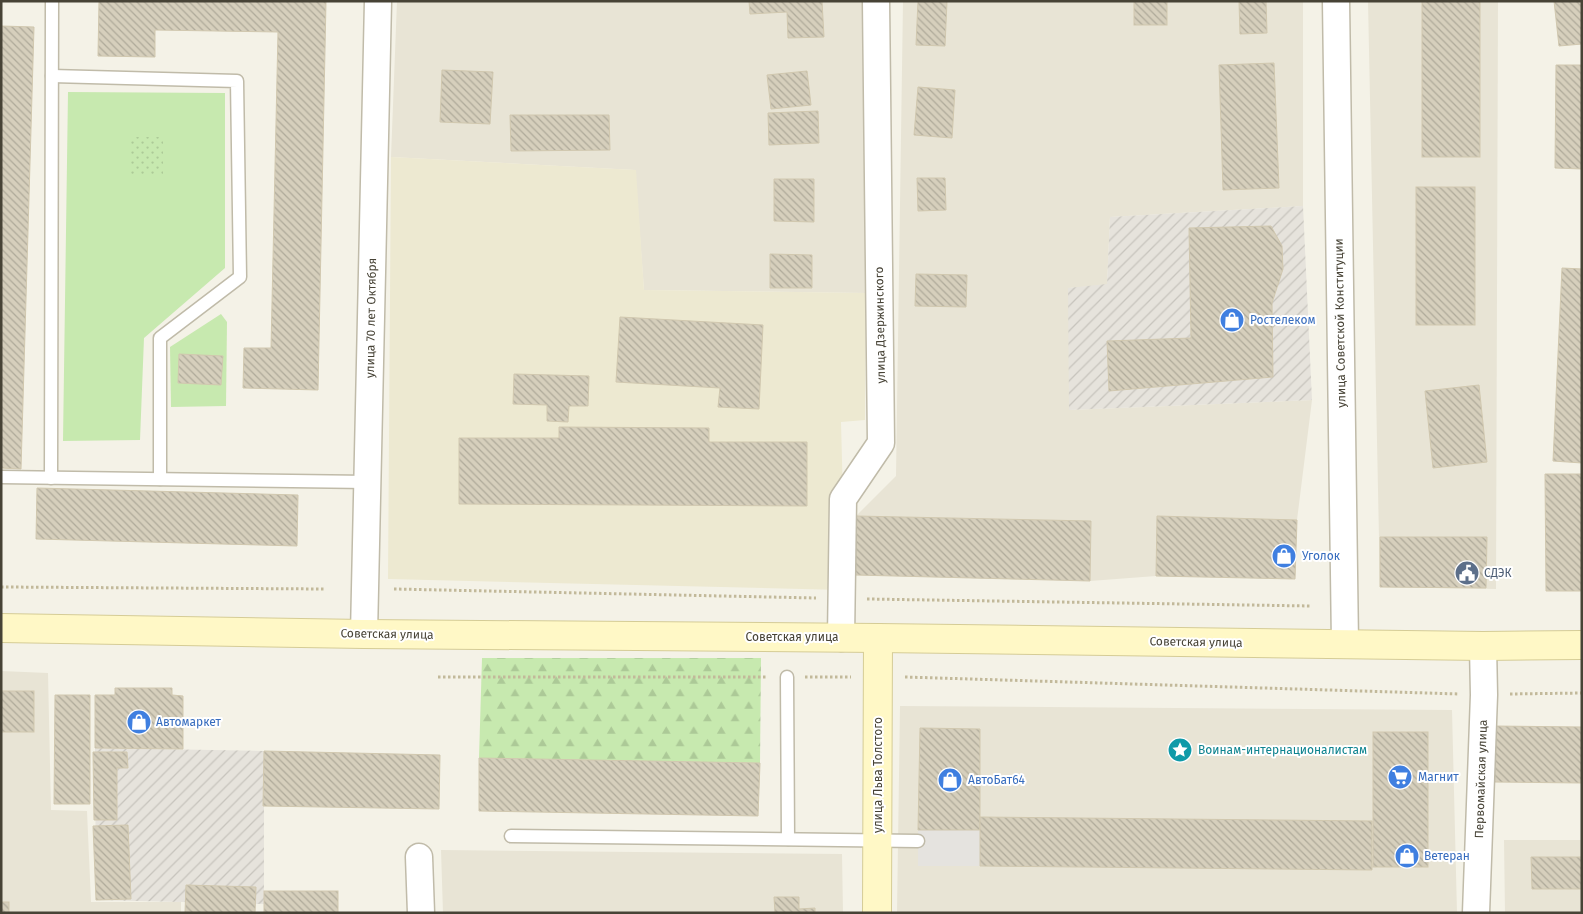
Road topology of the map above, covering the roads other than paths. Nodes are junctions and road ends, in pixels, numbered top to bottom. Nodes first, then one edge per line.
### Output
1 (52, 1) edge
2 (378, 1) edge
3 (876, 1) edge
4 (1336, 1) edge
5 (52, 76) junction
6 (1, 477) edge
7 (51, 478) junction
8 (160, 479) junction
9 (368, 482) junction
10 (1, 628) edge
11 (364, 634) junction
12 (841, 638) junction
13 (878, 638) junction
14 (1345, 644) junction
15 (1582, 645) edge
16 (1484, 646) junction
17 (787, 677) road end
18 (511, 836) dead end
19 (788, 839) junction
20 (878, 840) junction
21 (918, 841) dead end
22 (419, 857) dead end
23 (420, 913) edge
24 (877, 913) edge
25 (1476, 913) edge

1 - 5 lane
2 - 9 street, улица 70 лет Октября
3 - 12 street, улица Дзержинского
4 - 14 street, улица Советской Конституции
5 - 7 lane
5 - 8 lane
6 - 7 lane
7 - 8 lane
8 - 9 lane
9 - 11 street, улица 70 лет Октября
10 - 11 main road, Советская улица
11 - 12 main road, Советская улица
12 - 13 main road, Советская улица
13 - 14 main road, Советская улица
13 - 20 main road, улица Льва Толстого
14 - 16 main road, Советская улица
15 - 16 main road, Советская улица
16 - 25 street, Первомайская улица
17 - 19 lane
18 - 19 lane
19 - 20 lane
20 - 21 lane
20 - 24 main road, улица Льва Толстого
22 - 23 street

